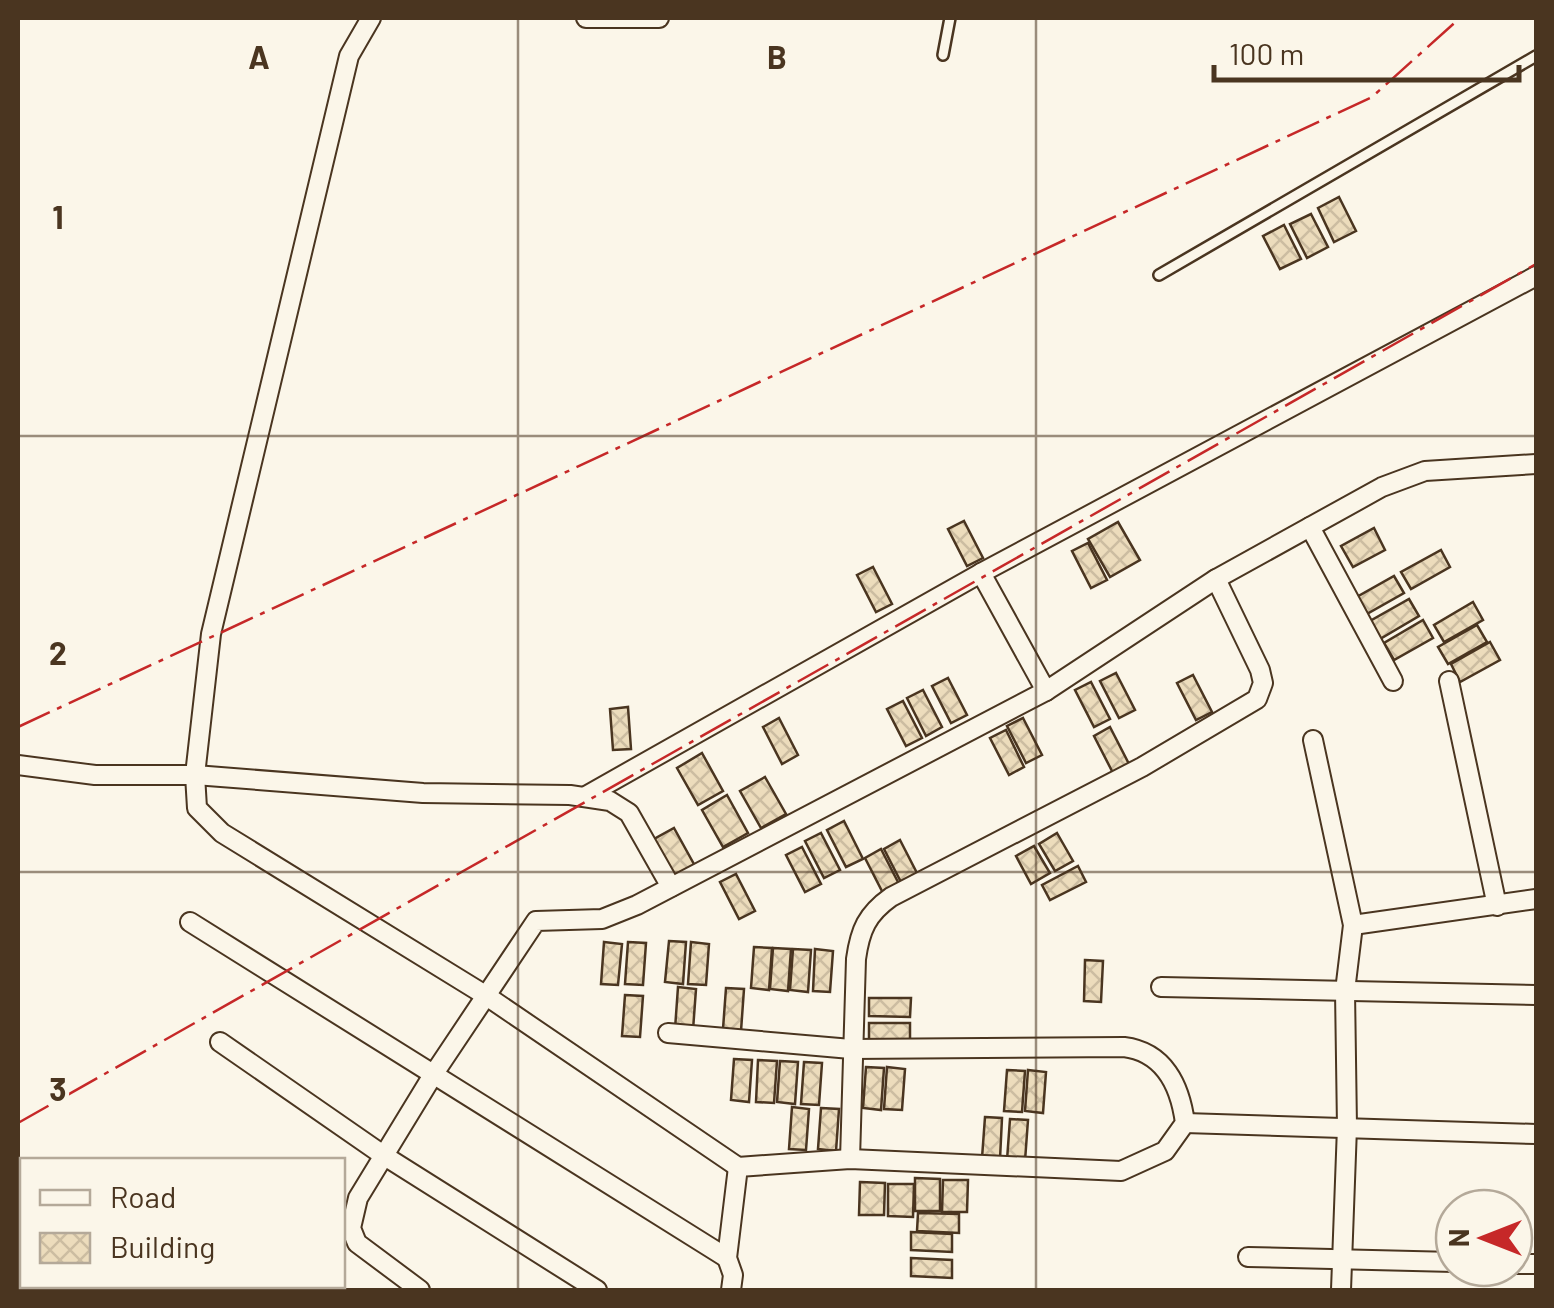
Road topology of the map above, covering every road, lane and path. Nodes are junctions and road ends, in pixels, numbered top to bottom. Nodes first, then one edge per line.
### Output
1 (371, 18) edge
2 (586, 18) edge
3 (659, 18) edge
4 (950, 18) edge
5 (943, 55) dead end
6 (1536, 56) edge
7 (1158, 275) dead end
8 (1536, 276) edge
9 (1536, 464) edge
10 (1310, 527) junction
11 (981, 572) junction
12 (1216, 580) junction
13 (1393, 681) dead end
14 (1449, 681) dead end
15 (1046, 691) junction
16 (1313, 740) dead end
17 (18, 765) edge
18 (195, 775) junction
19 (584, 797) junction
20 (671, 887) junction
21 (1536, 899) edge
22 (1496, 906) junction
23 (190, 922) dead end
24 (1353, 925) junction
25 (1161, 987) dead end
26 (1345, 991) junction
27 (485, 994) junction
28 (1536, 995) edge
29 (668, 1033) dead end
30 (220, 1042) dead end
31 (851, 1049) junction
32 (432, 1075) junction
33 (1185, 1124) junction
34 (1347, 1127) junction
35 (1536, 1134) edge
36 (382, 1155) junction
37 (850, 1158) junction
38 (738, 1167) junction
39 (1248, 1257) dead end
40 (727, 1258) junction
41 (1342, 1260) junction
42 (1434, 1262) edge
43 (420, 1290) edge
44 (597, 1290) edge
45 (730, 1290) edge
46 (1342, 1290) edge

1 - 18 street
2 - 3 street
4 - 5 lane
6 - 7 lane
8 - 11 street
9 - 10 street
10 - 12 street
10 - 13 street
11 - 15 street
11 - 19 street
12 - 15 street
12 - 31 street
14 - 22 street
15 - 20 street
16 - 24 street
17 - 18 street
18 - 19 street
18 - 27 street
19 - 20 street
20 - 27 street
21 - 22 street
22 - 24 street
23 - 32 street
24 - 26 street
25 - 26 street
26 - 28 street
26 - 34 street
27 - 32 street
27 - 38 street
29 - 31 street
30 - 36 street
31 - 33 street
31 - 37 street
32 - 36 street
32 - 40 street
33 - 34 street
33 - 37 street
34 - 35 street
34 - 41 street
36 - 43 street
36 - 44 street
37 - 38 street
38 - 40 street
39 - 41 street
40 - 45 street
41 - 42 street
41 - 46 street

